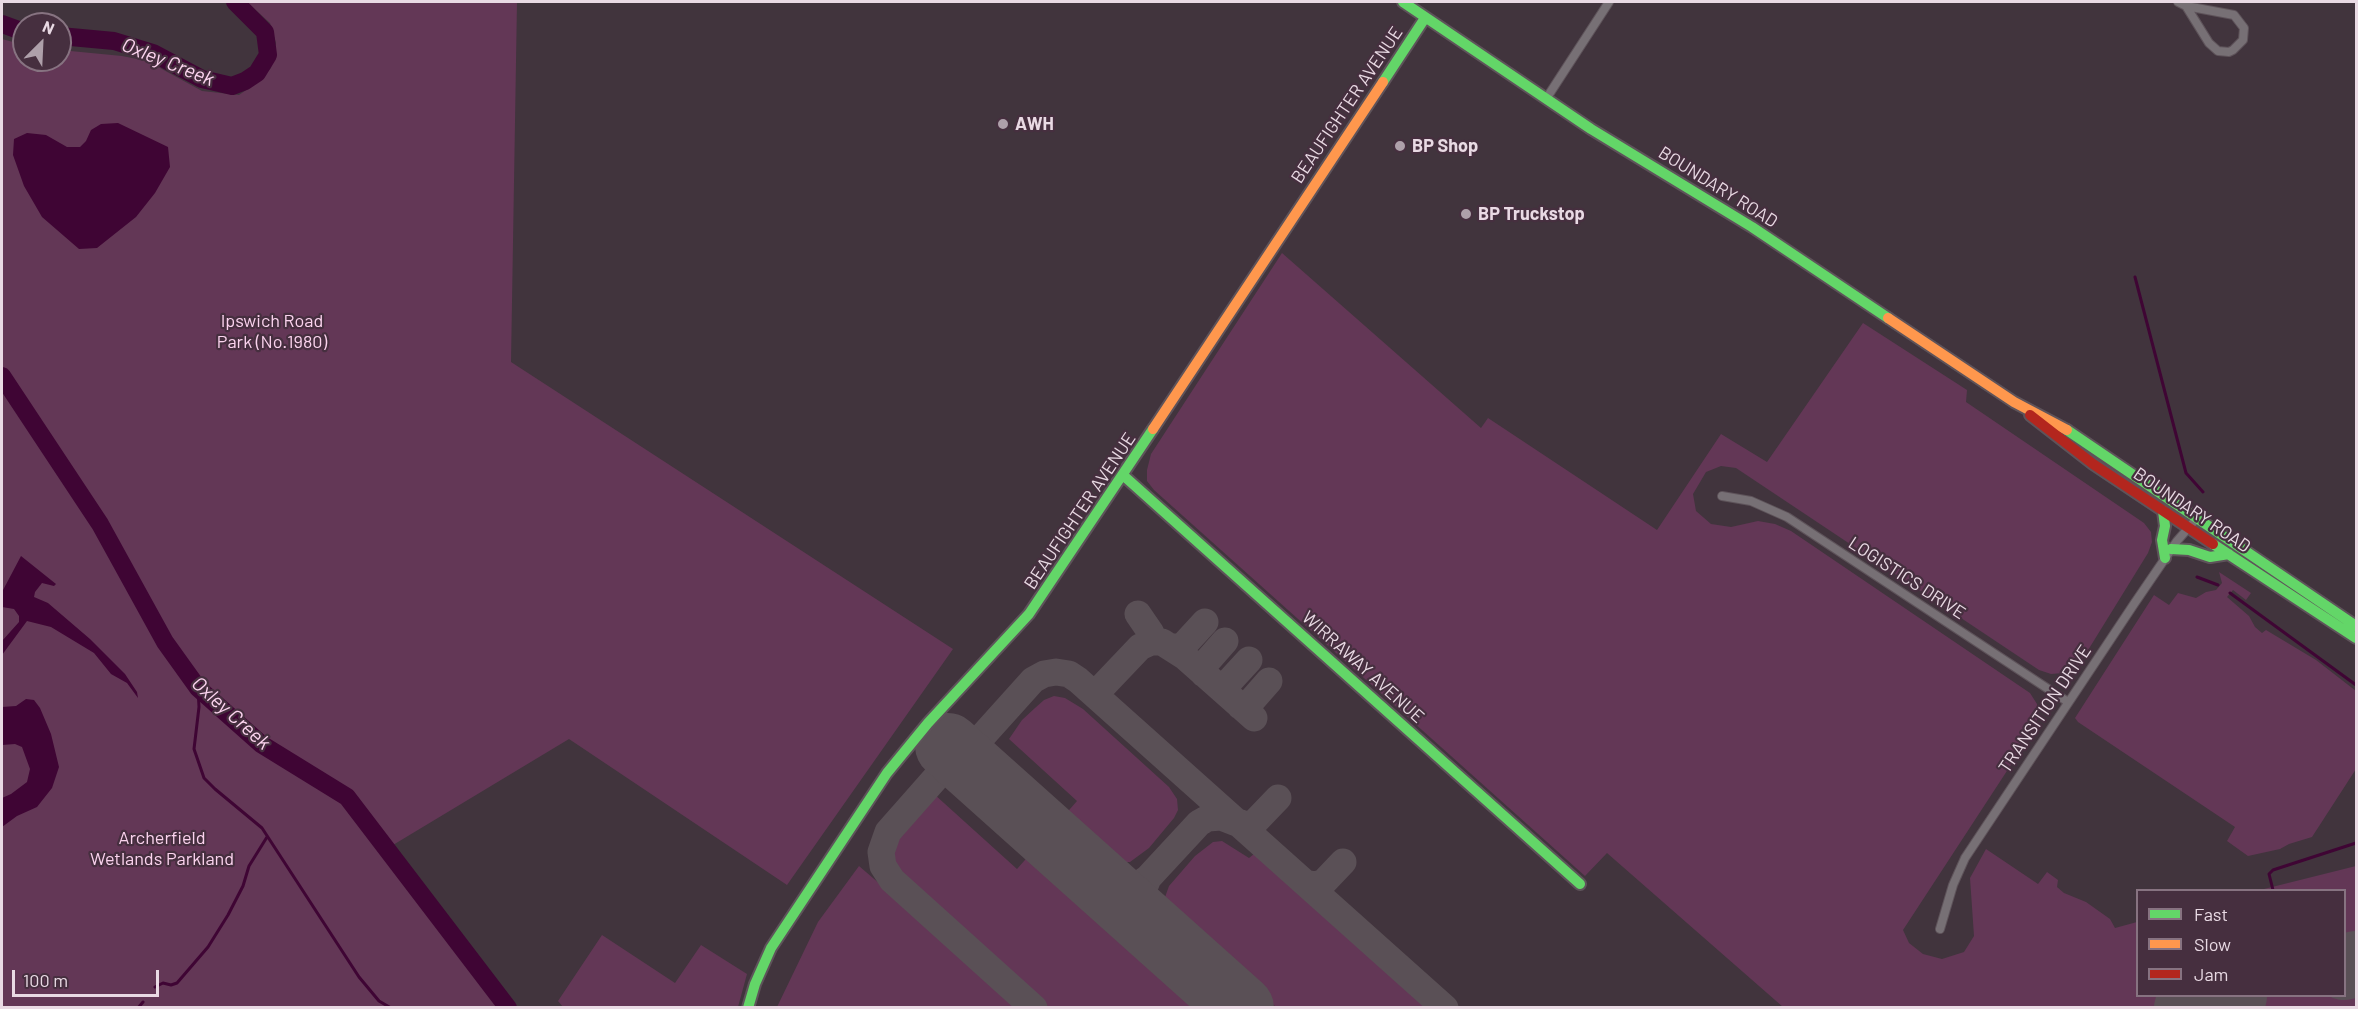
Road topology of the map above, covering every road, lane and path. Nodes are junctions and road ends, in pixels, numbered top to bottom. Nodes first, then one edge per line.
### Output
1 (1403, 2) edge
2 (1610, 2) edge
3 (2182, 4) edge
4 (1425, 18) junction
5 (1546, 99) junction
6 (2014, 402) junction
7 (1124, 476) junction
8 (1722, 496) dead end
9 (2163, 511) junction
10 (2197, 518) junction
11 (2188, 527) junction
12 (2168, 553) junction
13 (2229, 554) junction
14 (2356, 626) edge
15 (2356, 638) edge
16 (2067, 702) junction
17 (1580, 884) dead end
18 (1940, 929) dead end
19 (748, 1008) edge

1 - 4 street, BOUNDARY ROAD
2 - 5 street
3 - 3 street
4 - 5 street, BOUNDARY ROAD
4 - 7 street, BEAUFIGHTER AVENUE
5 - 6 street, BOUNDARY ROAD
6 - 9 street, BOUNDARY ROAD
6 - 10 street, BOUNDARY ROAD
7 - 17 street, WIRRAWAY AVENUE
7 - 19 street, BEAUFIGHTER AVENUE
8 - 16 street, LOGISTICS DRIVE
9 - 11 street, BOUNDARY ROAD
9 - 12 street
10 - 11 street, TRANSITION DRIVE
10 - 14 street, BOUNDARY ROAD
11 - 12 street, TRANSITION DRIVE
11 - 13 street, BOUNDARY ROAD
12 - 13 street
12 - 16 street, TRANSITION DRIVE
13 - 15 street, BOUNDARY ROAD
16 - 18 street, TRANSITION DRIVE

